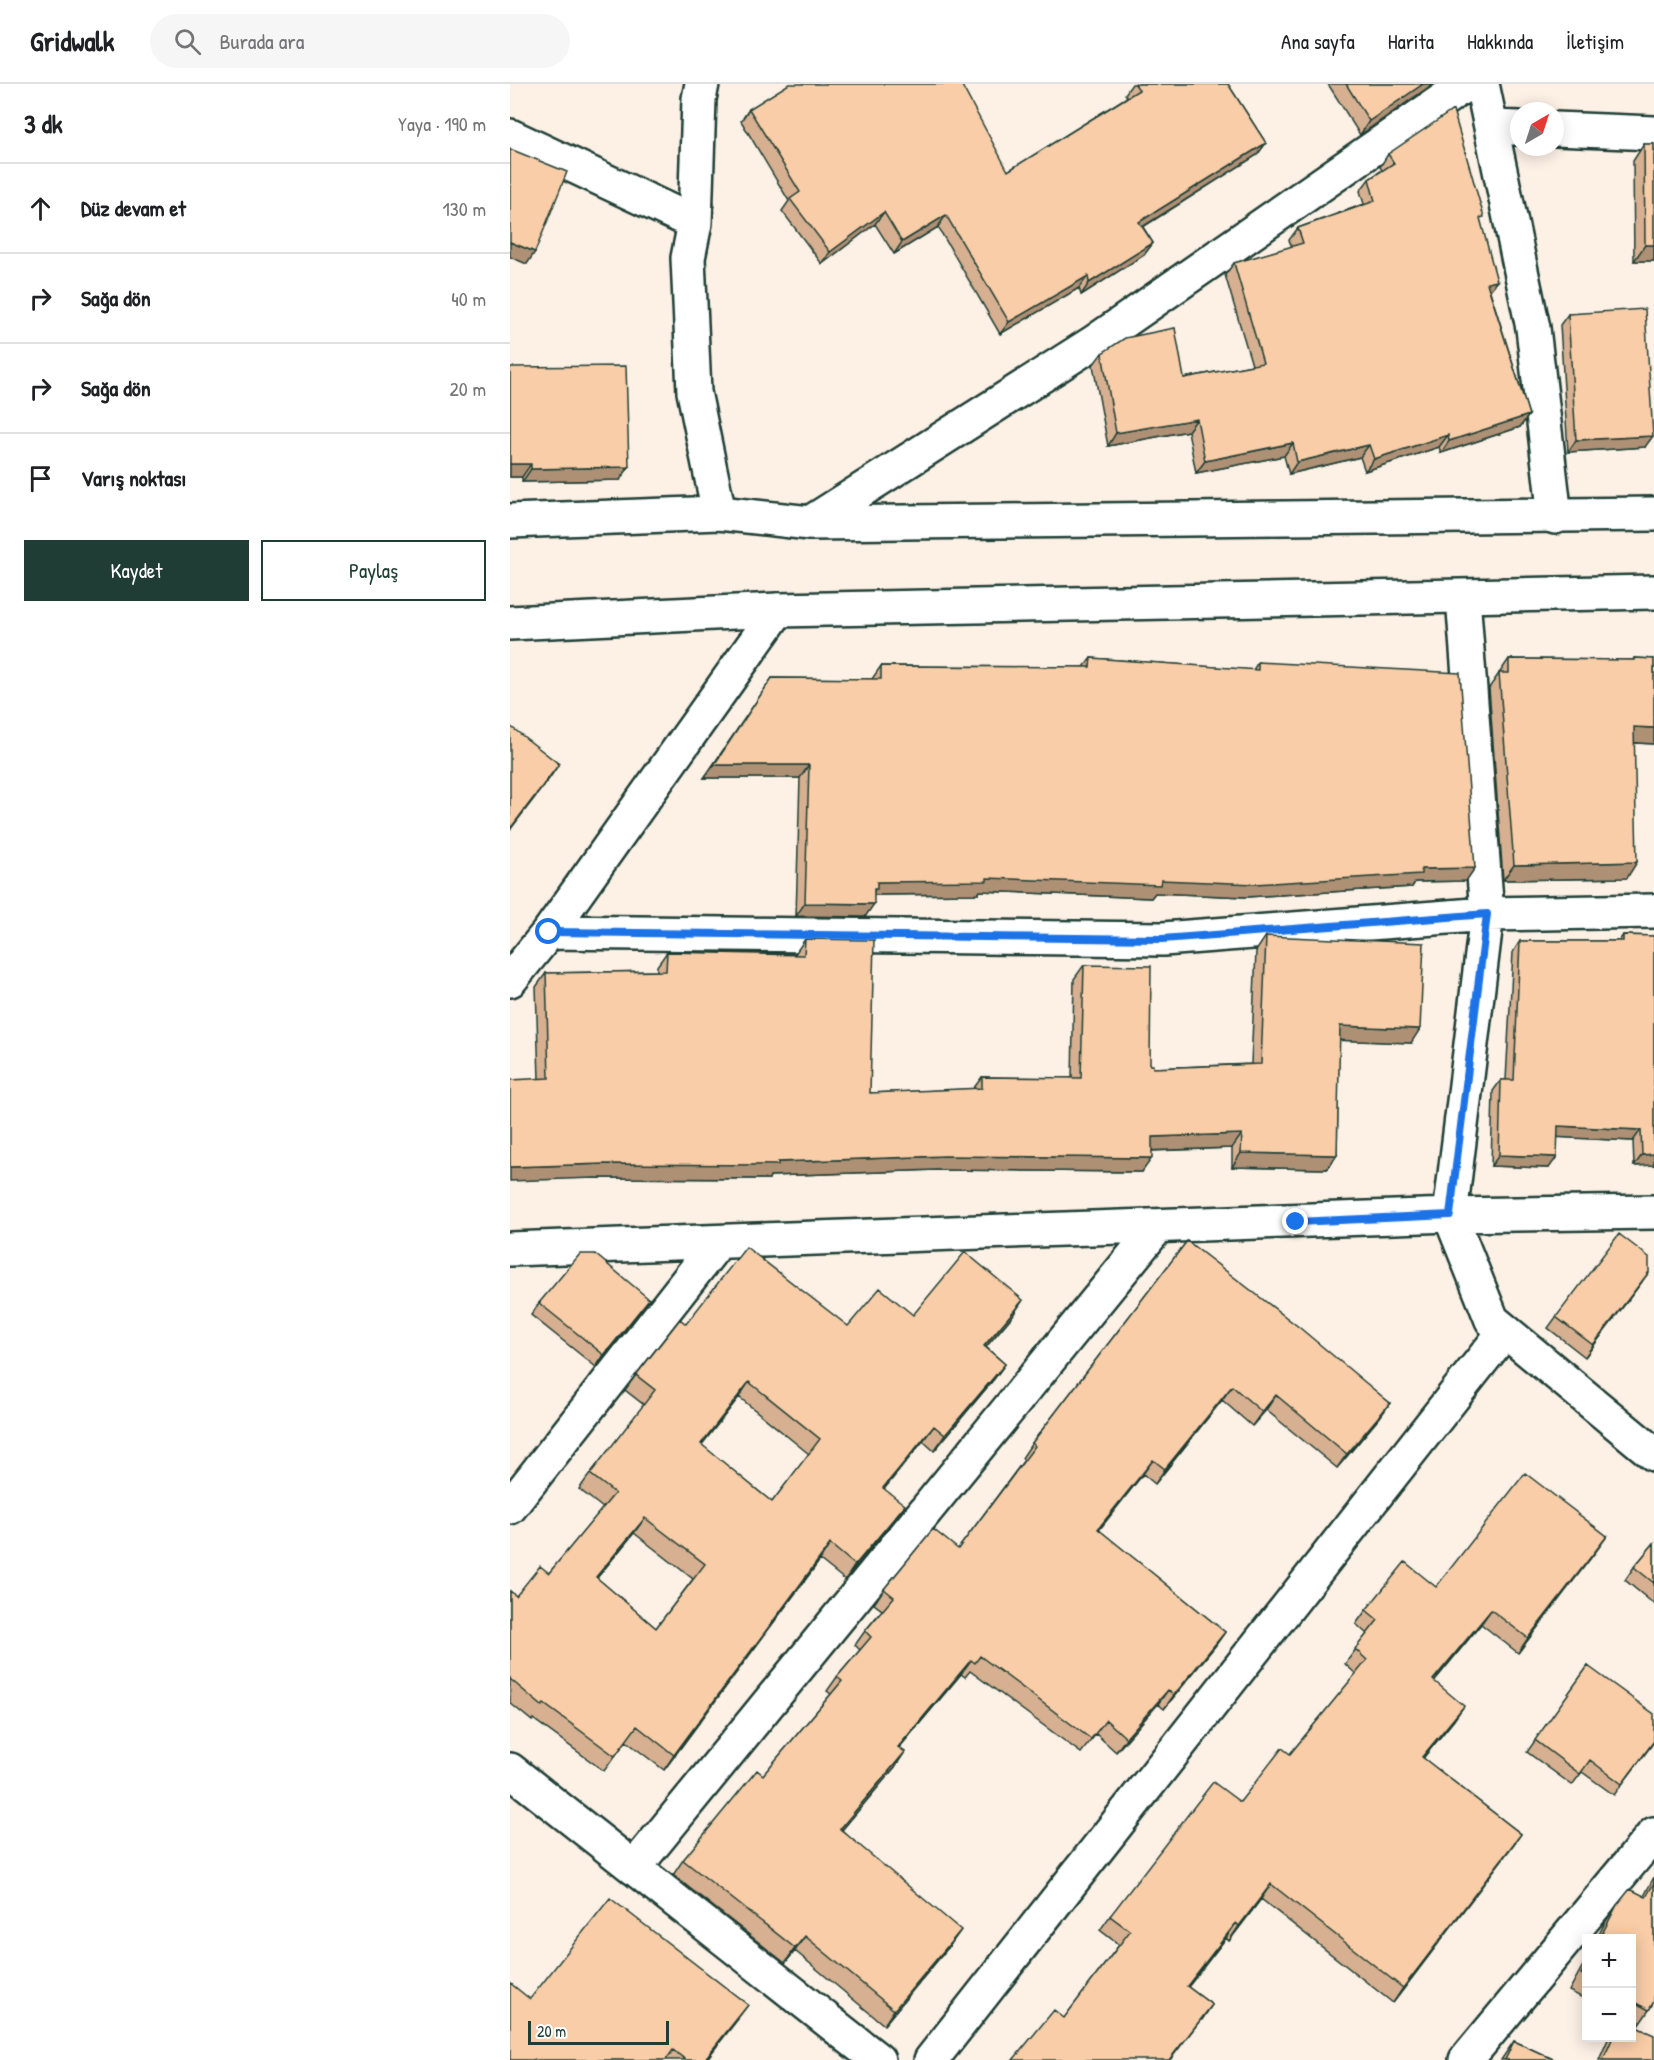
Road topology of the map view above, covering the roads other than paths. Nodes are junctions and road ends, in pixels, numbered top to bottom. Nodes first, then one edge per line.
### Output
1 (702, 84) edge
2 (1466, 84) edge
3 (1482, 84) edge
4 (1505, 127) edge
5 (1564, 129) edge
6 (1654, 133) edge
7 (510, 136) edge
8 (695, 224) junction
9 (719, 513) junction
10 (1654, 514) edge
11 (1555, 517) junction
12 (510, 521) edge
13 (810, 524) junction
14 (1654, 592) edge
15 (1463, 597) junction
16 (778, 610) junction
17 (510, 623) edge
18 (1654, 911) edge
19 (1487, 914) junction
20 (549, 932) junction
21 (510, 980) edge
22 (1654, 1212) edge
23 (1450, 1215) junction
24 (1158, 1226) junction
25 (718, 1242) junction
26 (510, 1249) edge
27 (1505, 1331) junction
28 (1654, 1454) edge
29 (510, 1507) edge
30 (510, 1770) edge
31 (1654, 1834) edge
32 (634, 1868) junction
33 (878, 2060) edge
34 (932, 2060) edge
35 (1466, 2060) edge

1 - 8 street
2 - 13 street
3 - 4 street
4 - 11 street
5 - 6 street
7 - 8 street
8 - 9 street
9 - 12 street
9 - 13 street
10 - 11 street
11 - 13 street
14 - 15 street
15 - 16 street
15 - 19 street
16 - 17 street
16 - 20 street
18 - 19 street
19 - 20 street
19 - 23 street
20 - 21 street
22 - 23 street
23 - 24 street
23 - 27 street
24 - 25 street
24 - 32 street
25 - 26 street
25 - 29 street
27 - 28 street
27 - 34 street
30 - 32 street
31 - 35 street
32 - 33 street

